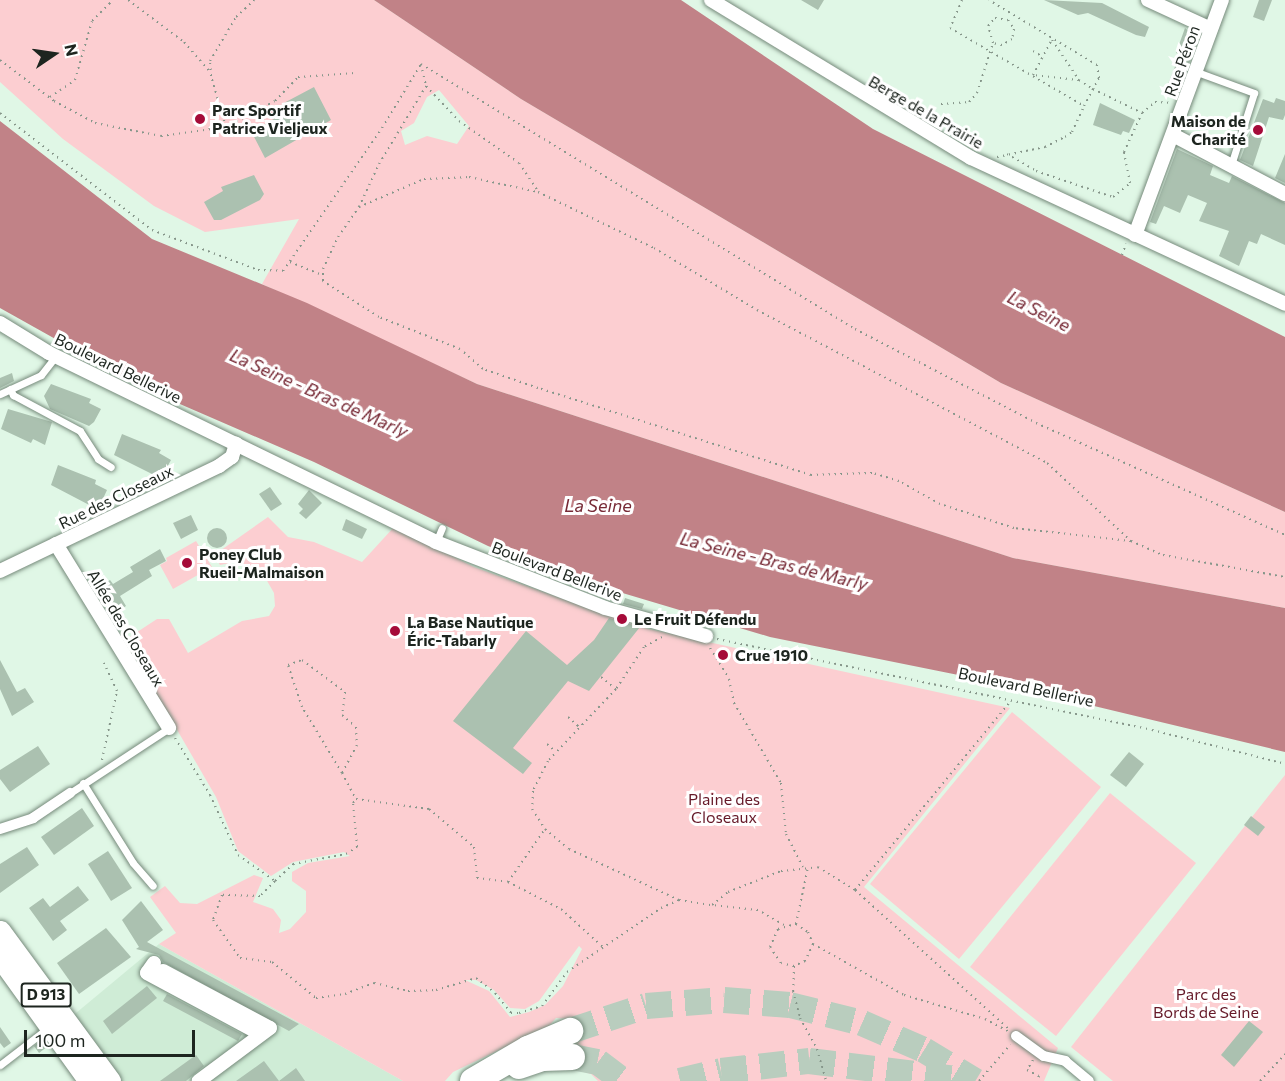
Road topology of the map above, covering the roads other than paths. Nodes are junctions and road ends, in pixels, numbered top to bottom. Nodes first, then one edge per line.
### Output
1 (711, 0) edge
2 (1148, 0) edge
3 (1222, 0) edge
4 (1211, 29) junction
5 (1197, 72) junction
6 (1173, 135) junction
7 (1230, 165) junction
8 (1285, 194) edge
9 (1135, 235) junction
10 (1285, 304) edge
11 (0, 323) edge
12 (56, 356) junction
13 (10, 389) junction
14 (0, 394) edge
15 (236, 444) junction
16 (111, 467) dead end
17 (442, 528) dead end
18 (436, 542) junction
19 (56, 544) junction
20 (0, 571) edge
21 (706, 636) road end
22 (169, 728) joint
23 (83, 783) junction
24 (70, 793) joint
25 (0, 829) edge
26 (153, 886) dead end
27 (0, 931) edge
28 (0, 957) edge
29 (158, 967) dead end
30 (50, 1027) junction
31 (570, 1031) tunnel mouth
32 (1016, 1036) road end
33 (572, 1057) tunnel mouth
34 (0, 1065) edge
35 (89, 1081) edge
36 (110, 1081) edge
37 (199, 1081) edge
38 (473, 1081) edge
39 (492, 1081) edge
40 (1089, 1081) edge

1 - 9 street, Berge de la Prairie
2 - 4 street
3 - 4 street, Rue Péron
4 - 5 street, Rue Péron
5 - 6 street, Rue Péron
5 - 7 lane
6 - 7 street
6 - 9 street, Rue Péron
7 - 8 street
9 - 10 street, Berge de la Prairie
11 - 12 street, Boulevard Bellerive
12 - 13 lane
12 - 15 street, Boulevard Bellerive
13 - 14 lane
13 - 16 lane
15 - 18 street, Boulevard Bellerive
15 - 19 street, Rue des Closeaux
17 - 18 lane
18 - 21 street, Boulevard Bellerive
19 - 20 street, Rue des Closeaux
19 - 22 street, Allée des Closeaux
22 - 23 lane
23 - 24 lane
23 - 26 lane
24 - 25 street
27 - 36 main road, D 913
28 - 30 main road, D 913
29 - 37 street
30 - 34 lane
30 - 35 main road, D 913
31 - 38 highway
32 - 40 street
33 - 39 highway

